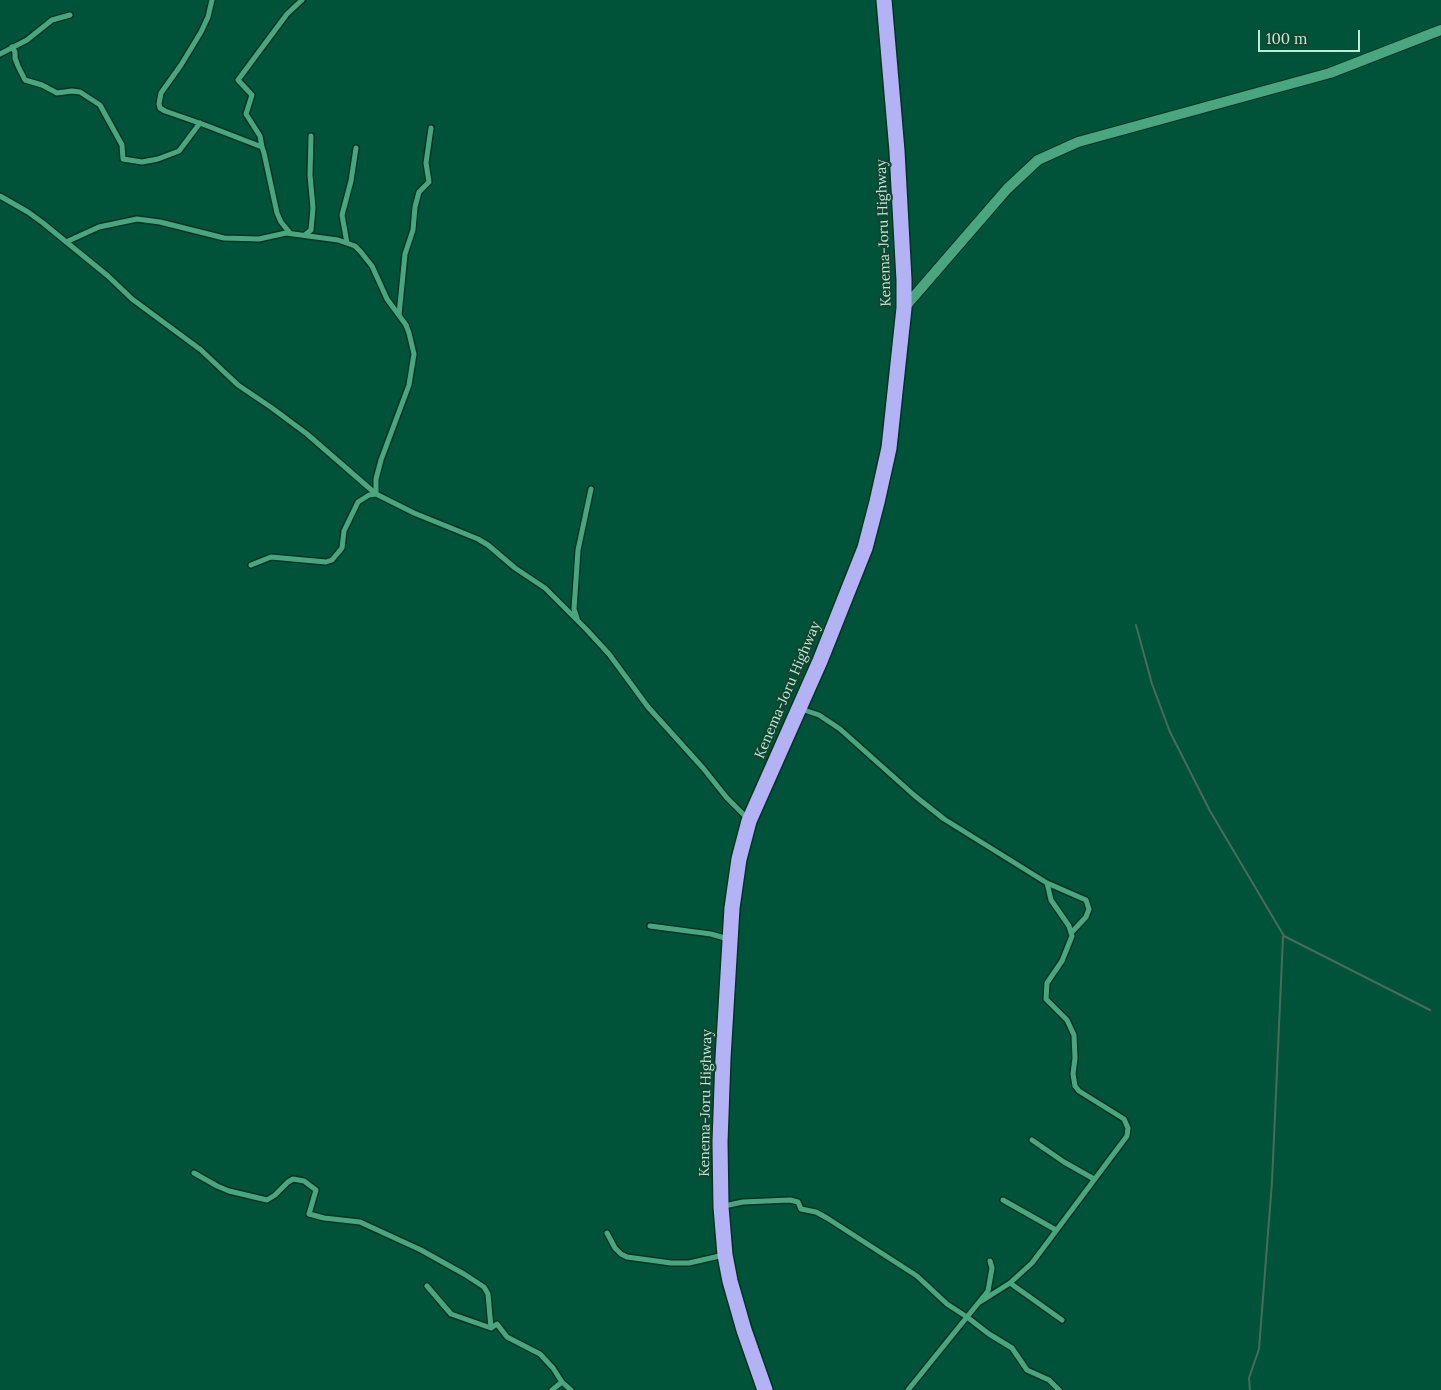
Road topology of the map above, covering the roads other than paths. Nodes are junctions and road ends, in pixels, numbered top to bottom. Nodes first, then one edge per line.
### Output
1 (212, 0) edge
2 (302, 0) edge
3 (884, 0) edge
4 (70, 15) dead end
5 (1441, 30) edge
6 (12, 47) junction
7 (0, 54) edge
8 (200, 123) junction
9 (431, 128) dead end
10 (311, 136) dead end
11 (262, 147) junction
12 (356, 148) dead end
13 (0, 196) edge
14 (290, 233) junction
15 (305, 235) junction
16 (66, 242) junction
17 (347, 243) junction
18 (904, 308) junction
19 (399, 315) junction
20 (591, 489) dead end
21 (376, 494) junction
22 (251, 565) dead end
23 (578, 621) junction
24 (798, 708) junction
25 (750, 821) junction
26 (1047, 883) junction
27 (650, 926) dead end
28 (1072, 932) junction
29 (729, 939) junction
30 (1032, 1140) dead end
31 (194, 1173) dead end
32 (1094, 1179) junction
33 (1003, 1200) dead end
34 (721, 1207) junction
35 (1056, 1230) junction
36 (607, 1233) dead end
37 (725, 1255) junction
38 (990, 1261) dead end
39 (1010, 1283) junction
40 (427, 1286) dead end
41 (980, 1302) junction
42 (967, 1317) junction
43 (1062, 1320) dead end
44 (491, 1328) junction
45 (562, 1382) junction
46 (552, 1390) edge
47 (571, 1390) edge
48 (765, 1390) edge
49 (908, 1390) edge
50 (1059, 1390) edge

1 - 8 street
2 - 11 street
3 - 18 highway, Kenema-Joru Highway
4 - 6 street
5 - 18 street
6 - 7 street
6 - 8 street
8 - 11 street
9 - 19 street
10 - 15 street
11 - 14 street
12 - 17 street
13 - 16 street
14 - 15 street
14 - 16 street
15 - 17 street
16 - 21 street
17 - 19 street
18 - 24 highway, Kenema-Joru Highway
19 - 21 street
20 - 23 street
21 - 22 street
21 - 23 street
23 - 25 street
24 - 25 highway, Kenema-Joru Highway
24 - 26 street
25 - 29 highway, Kenema-Joru Highway
26 - 28 street
26 - 28 street
27 - 29 street
28 - 32 street
29 - 34 highway, Kenema-Joru Highway
30 - 32 street
31 - 44 street
32 - 35 street
33 - 35 street
34 - 37 highway, Kenema-Joru Highway
34 - 42 street
35 - 39 street
36 - 37 street
37 - 48 highway, Kenema-Joru Highway
38 - 41 street
39 - 41 street
39 - 43 street
40 - 44 street
41 - 42 street
42 - 49 street
42 - 50 street
44 - 45 street
45 - 46 street
45 - 47 street

